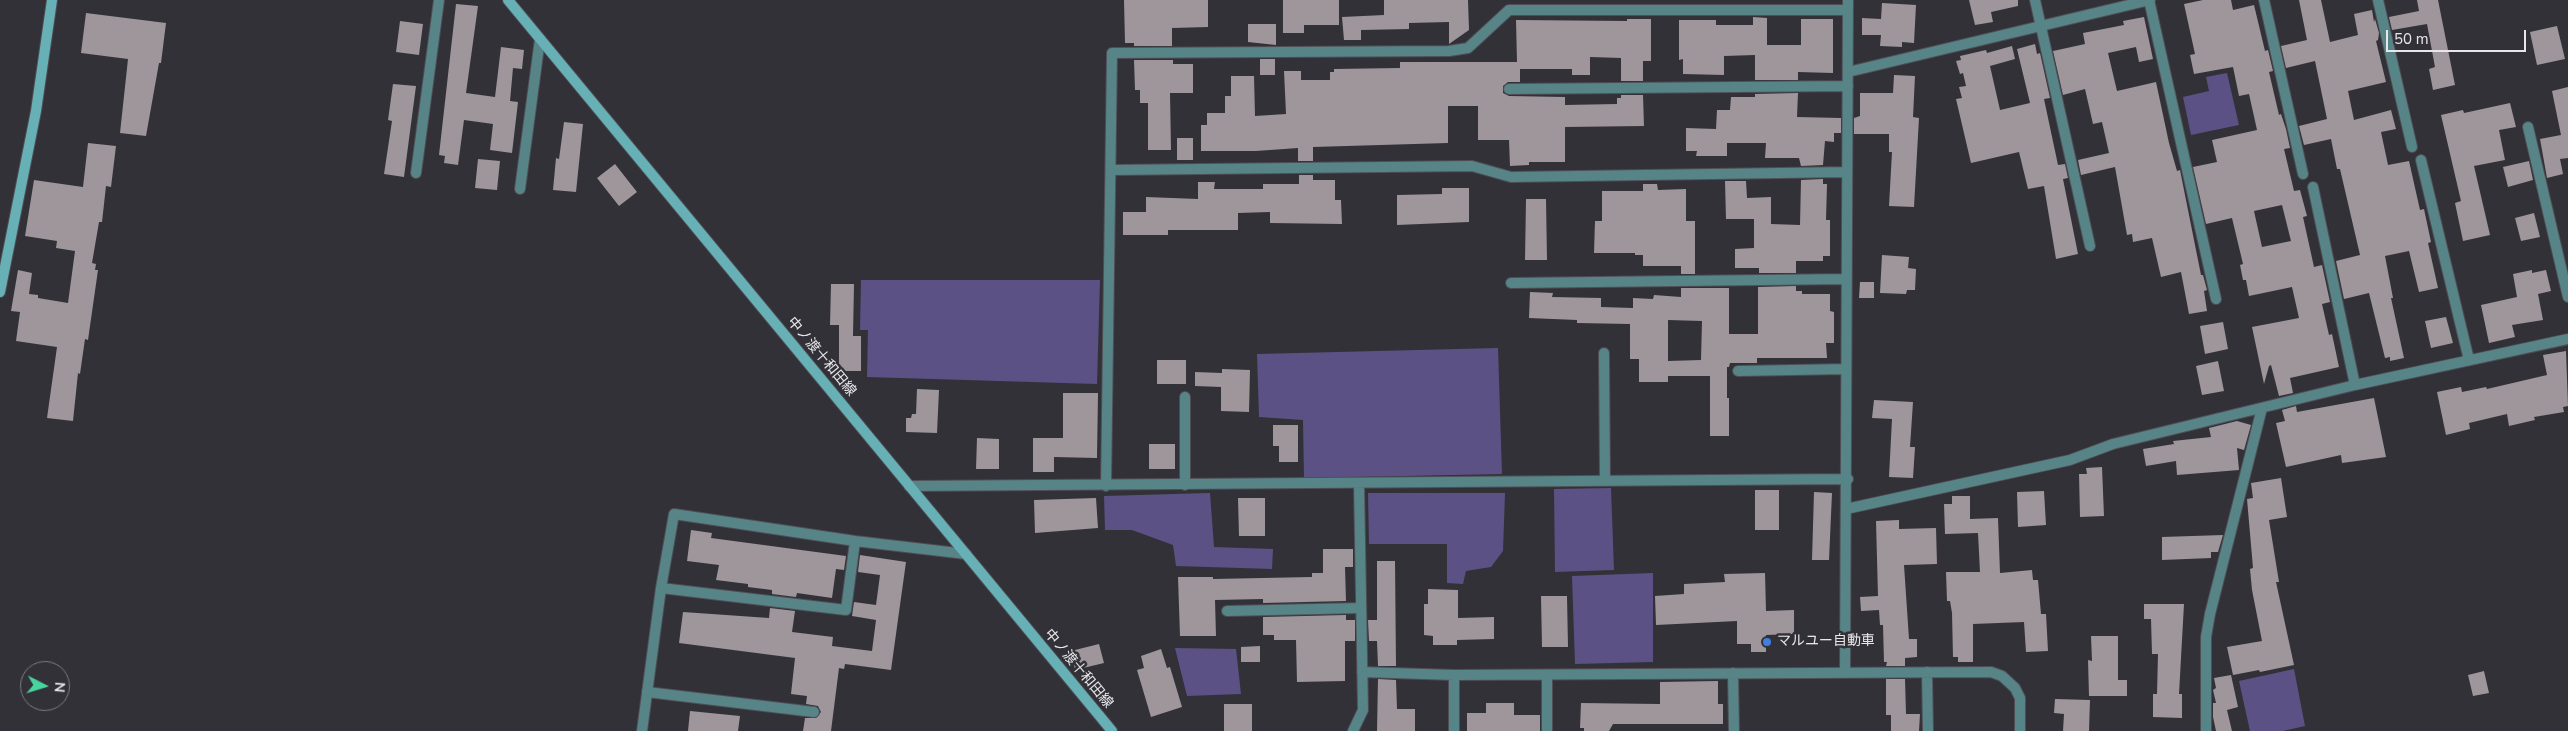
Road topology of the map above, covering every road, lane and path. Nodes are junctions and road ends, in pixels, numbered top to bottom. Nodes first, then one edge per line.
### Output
1 (52, 0) edge
2 (439, 0) edge
3 (508, 0) edge
4 (2035, 0) edge
5 (2150, 0) edge
6 (2264, 0) edge
7 (2378, 0) edge
8 (1848, 5) edge
9 (2041, 26) junction
10 (540, 39) junction
11 (1848, 72) junction
12 (1848, 86) junction
13 (1509, 89) dead end
14 (2528, 127) dead end
15 (2412, 147) dead end
16 (2421, 160) dead end
17 (1112, 170) junction
18 (1847, 172) junction
19 (416, 173) dead end
20 (2303, 174) dead end
21 (2313, 187) dead end
22 (520, 189) dead end
23 (2090, 246) dead end
24 (1846, 279) junction
25 (1511, 283) dead end
26 (0, 292) edge
27 (2568, 297) edge
28 (2216, 299) dead end
29 (2568, 339) edge
30 (1604, 353) dead end
31 (2469, 360) junction
32 (1846, 368) junction
33 (1738, 371) dead end
34 (2354, 385) junction
35 (1185, 397) dead end
36 (2262, 408) junction
37 (1848, 479) junction
38 (1606, 481) junction
39 (1359, 484) junction
40 (1185, 485) junction
41 (909, 486) junction
42 (1106, 486) junction
43 (1846, 509) junction
44 (854, 541) junction
45 (966, 554) junction
46 (661, 588) junction
47 (1361, 608) junction
48 (1227, 611) dead end
49 (1362, 672) junction
50 (1845, 672) junction
51 (1927, 672) junction
52 (1733, 673) junction
53 (1454, 675) junction
54 (1547, 675) junction
55 (647, 692) junction
56 (814, 712) dead end
57 (642, 731) edge
58 (1112, 731) edge
59 (1353, 731) edge
60 (1454, 731) edge
61 (1547, 731) edge
62 (1734, 731) edge
63 (1928, 731) edge
64 (2020, 731) edge
65 (2206, 731) edge

1 - 26 main road
2 - 19 street
3 - 10 main road, 中ノ渡十和田線
4 - 9 street
5 - 9 street
5 - 28 street
6 - 20 street
7 - 15 street
8 - 11 street
8 - 17 street
9 - 11 street
9 - 23 street
10 - 22 street
10 - 41 main road, 中ノ渡十和田線
11 - 12 street
12 - 13 street
12 - 18 street
14 - 27 street
16 - 31 street
17 - 18 street
17 - 42 street
18 - 24 street
21 - 34 street
24 - 25 street
24 - 32 street
29 - 31 street
30 - 38 street
31 - 34 street
32 - 33 street
32 - 37 street
34 - 36 street
35 - 40 street
36 - 43 street
36 - 65 street
37 - 38 street
37 - 43 street
38 - 39 street
39 - 40 street
39 - 47 street
40 - 42 street
41 - 42 street
41 - 45 main road, 中ノ渡十和田線
43 - 50 street
44 - 45 street
44 - 46 street
44 - 46 street
45 - 58 main road, 中ノ渡十和田線
46 - 55 street
47 - 48 street
47 - 49 street
49 - 53 street
49 - 59 street
50 - 51 street
50 - 52 street
51 - 63 street
51 - 64 street
52 - 54 street
52 - 62 street
53 - 54 street
53 - 60 street
54 - 61 street
55 - 56 street
55 - 57 street

